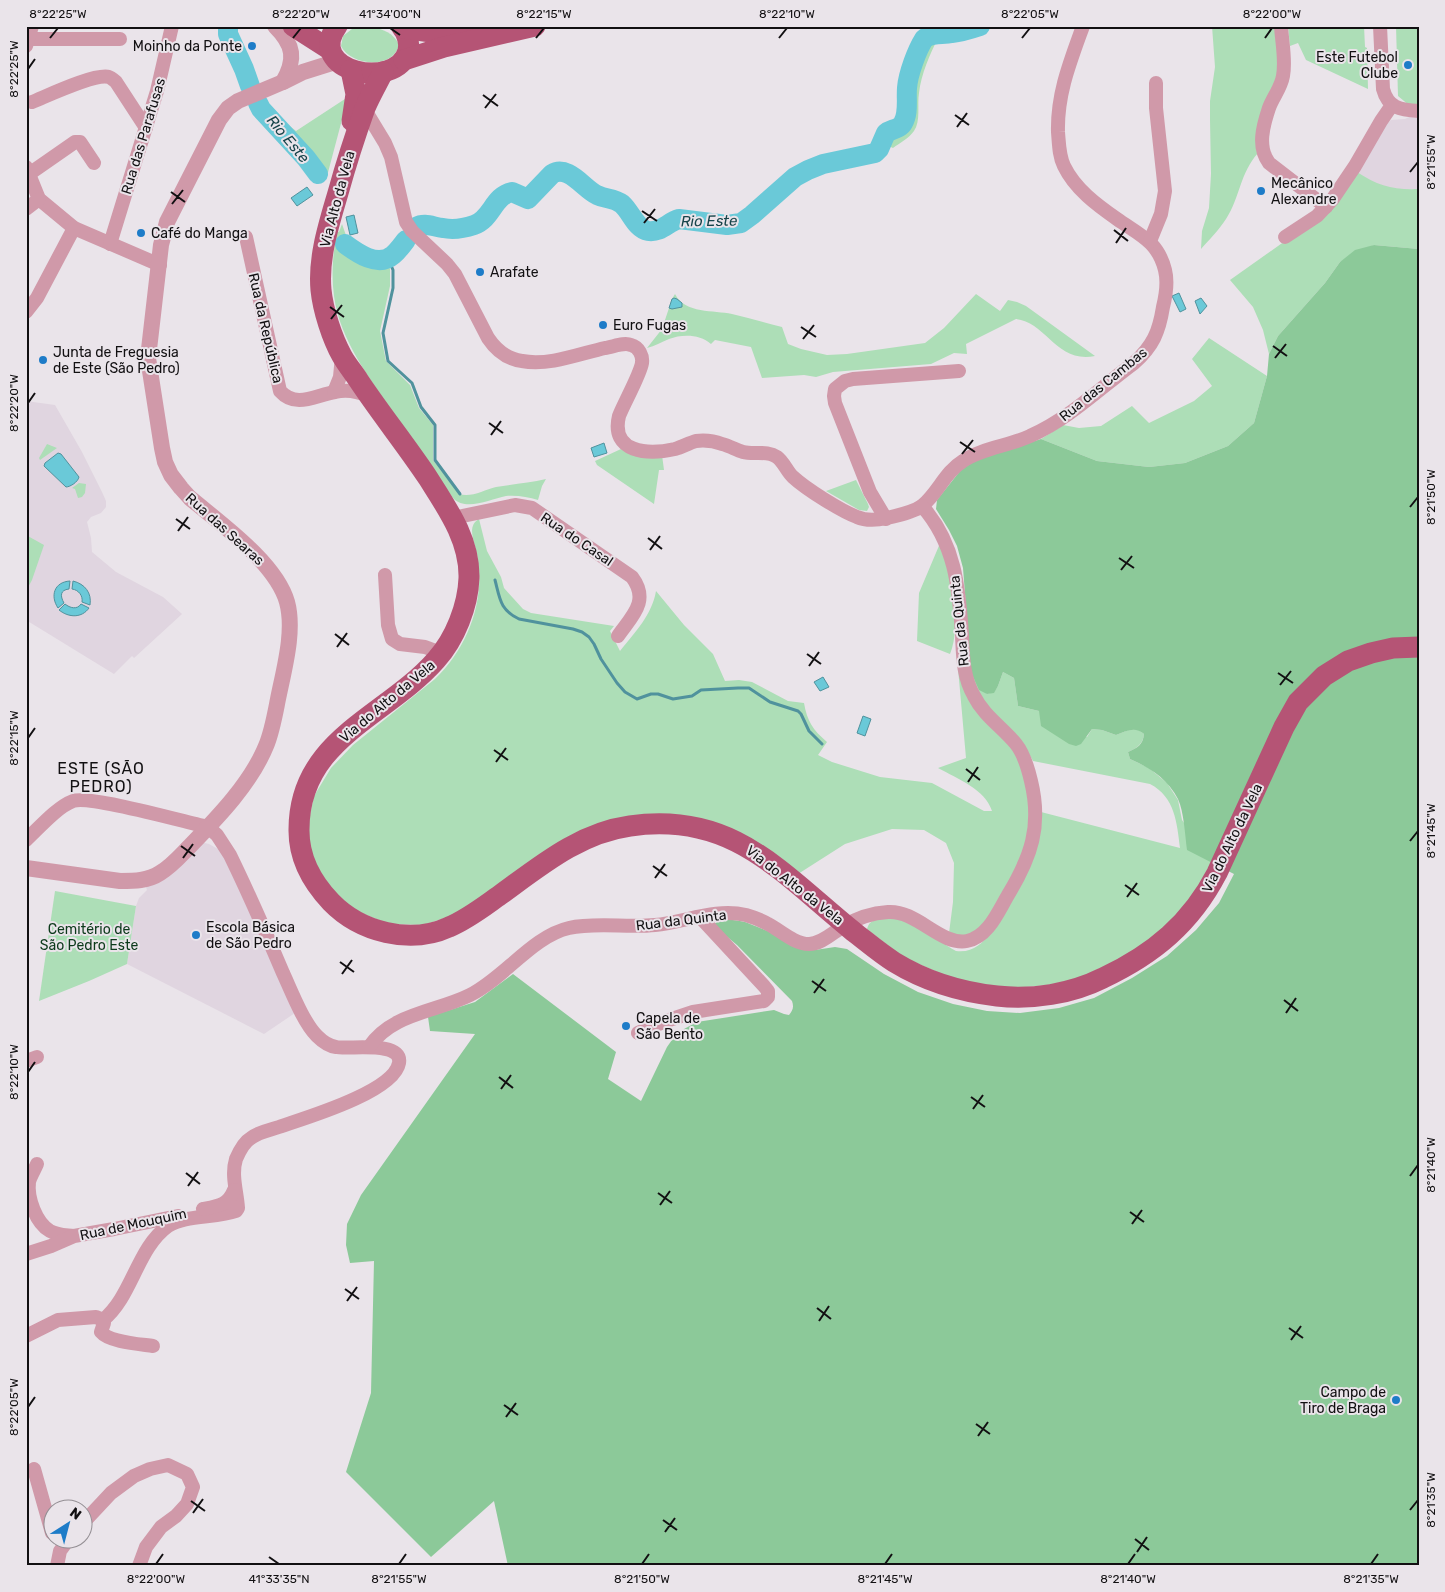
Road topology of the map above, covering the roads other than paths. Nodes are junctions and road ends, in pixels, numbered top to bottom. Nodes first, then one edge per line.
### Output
1 (172, 26) edge
2 (276, 26) edge
3 (293, 26) edge
4 (337, 26) edge
5 (467, 26) edge
6 (534, 26) edge
7 (1083, 26) edge
8 (1281, 26) edge
9 (1380, 26) edge
10 (402, 27) edge
11 (29, 37) edge
12 (120, 39) dead end
13 (339, 60) junction
14 (404, 60) junction
15 (383, 72) junction
16 (283, 82) junction
17 (1156, 83) dead end
18 (32, 102) dead end
19 (360, 102) junction
20 (1392, 105) junction
21 (1419, 111) edge
22 (146, 128) junction
23 (94, 163) dead end
24 (28, 170) edge
25 (39, 199) junction
26 (1326, 207) junction
27 (26, 209) edge
28 (74, 228) junction
29 (246, 237) dead end
30 (1285, 237) dead end
31 (1150, 241) junction
32 (110, 244) junction
33 (160, 265) junction
34 (26, 312) edge
35 (959, 371) dead end
36 (355, 384) junction
37 (922, 506) junction
38 (452, 518) junction
39 (886, 519) junction
40 (385, 575) dead end
41 (618, 636) dead end
42 (1419, 648) edge
43 (441, 653) junction
44 (208, 827) junction
45 (26, 840) edge
46 (26, 868) edge
47 (700, 917) junction
48 (845, 925) junction
49 (638, 1033) dead end
50 (369, 1047) junction
51 (37, 1164) dead end
52 (234, 1190) junction
53 (74, 1236) junction
54 (26, 1254) edge
55 (103, 1320) junction
56 (26, 1336) edge
57 (153, 1346) dead end
58 (34, 1469) dead end
59 (43, 1500) edge
60 (92, 1513) edge
61 (60, 1550) edge
62 (57, 1566) edge
63 (139, 1566) edge

1 - 22 street, Rua das Parafusas
2 - 16 street
3 - 13 main road
4 - 13 main road
5 - 10 main road
6 - 14 main road
7 - 31 street, Rua das Cambas
8 - 26 street
9 - 20 street
10 - 14 main road
11 - 12 street
13 - 15 main road
13 - 16 street, Rua das Searas
13 - 19 main road
14 - 15 main road
15 - 19 main road, Via Alto da Vela
16 - 33 street, Rua das Searas
17 - 31 street
18 - 22 street
19 - 36 main road, Via Alto da Vela
19 - 39 street
20 - 21 street
20 - 26 street
22 - 32 street, Rua das Parafusas
23 - 24 street
24 - 25 street
25 - 27 street
25 - 28 street
26 - 30 street
28 - 32 street
28 - 34 street
29 - 36 street, Rua da República
31 - 37 street, Rua das Cambas
32 - 33 street
33 - 44 street, Rua das Searas
35 - 39 street
36 - 38 main road, Via do Alto da Vela
37 - 39 street
37 - 48 street, Rua da Quinta
38 - 41 street, Rua do Casal
38 - 43 main road, Via do Alto da Vela
40 - 43 street
42 - 48 main road, Via do Alto da Vela
43 - 48 main road, Via do Alto da Vela
44 - 45 street
44 - 46 street, Rua das Searas
44 - 50 street
47 - 48 street, Rua da Quinta
47 - 49 street
47 - 50 street, Rua da Quinta
50 - 52 street
51 - 53 street
52 - 53 street, Rua de Mouquim
52 - 55 street
53 - 54 street, Rua de Mouquim
55 - 56 street
55 - 57 street
58 - 59 street
60 - 63 street
61 - 62 street

